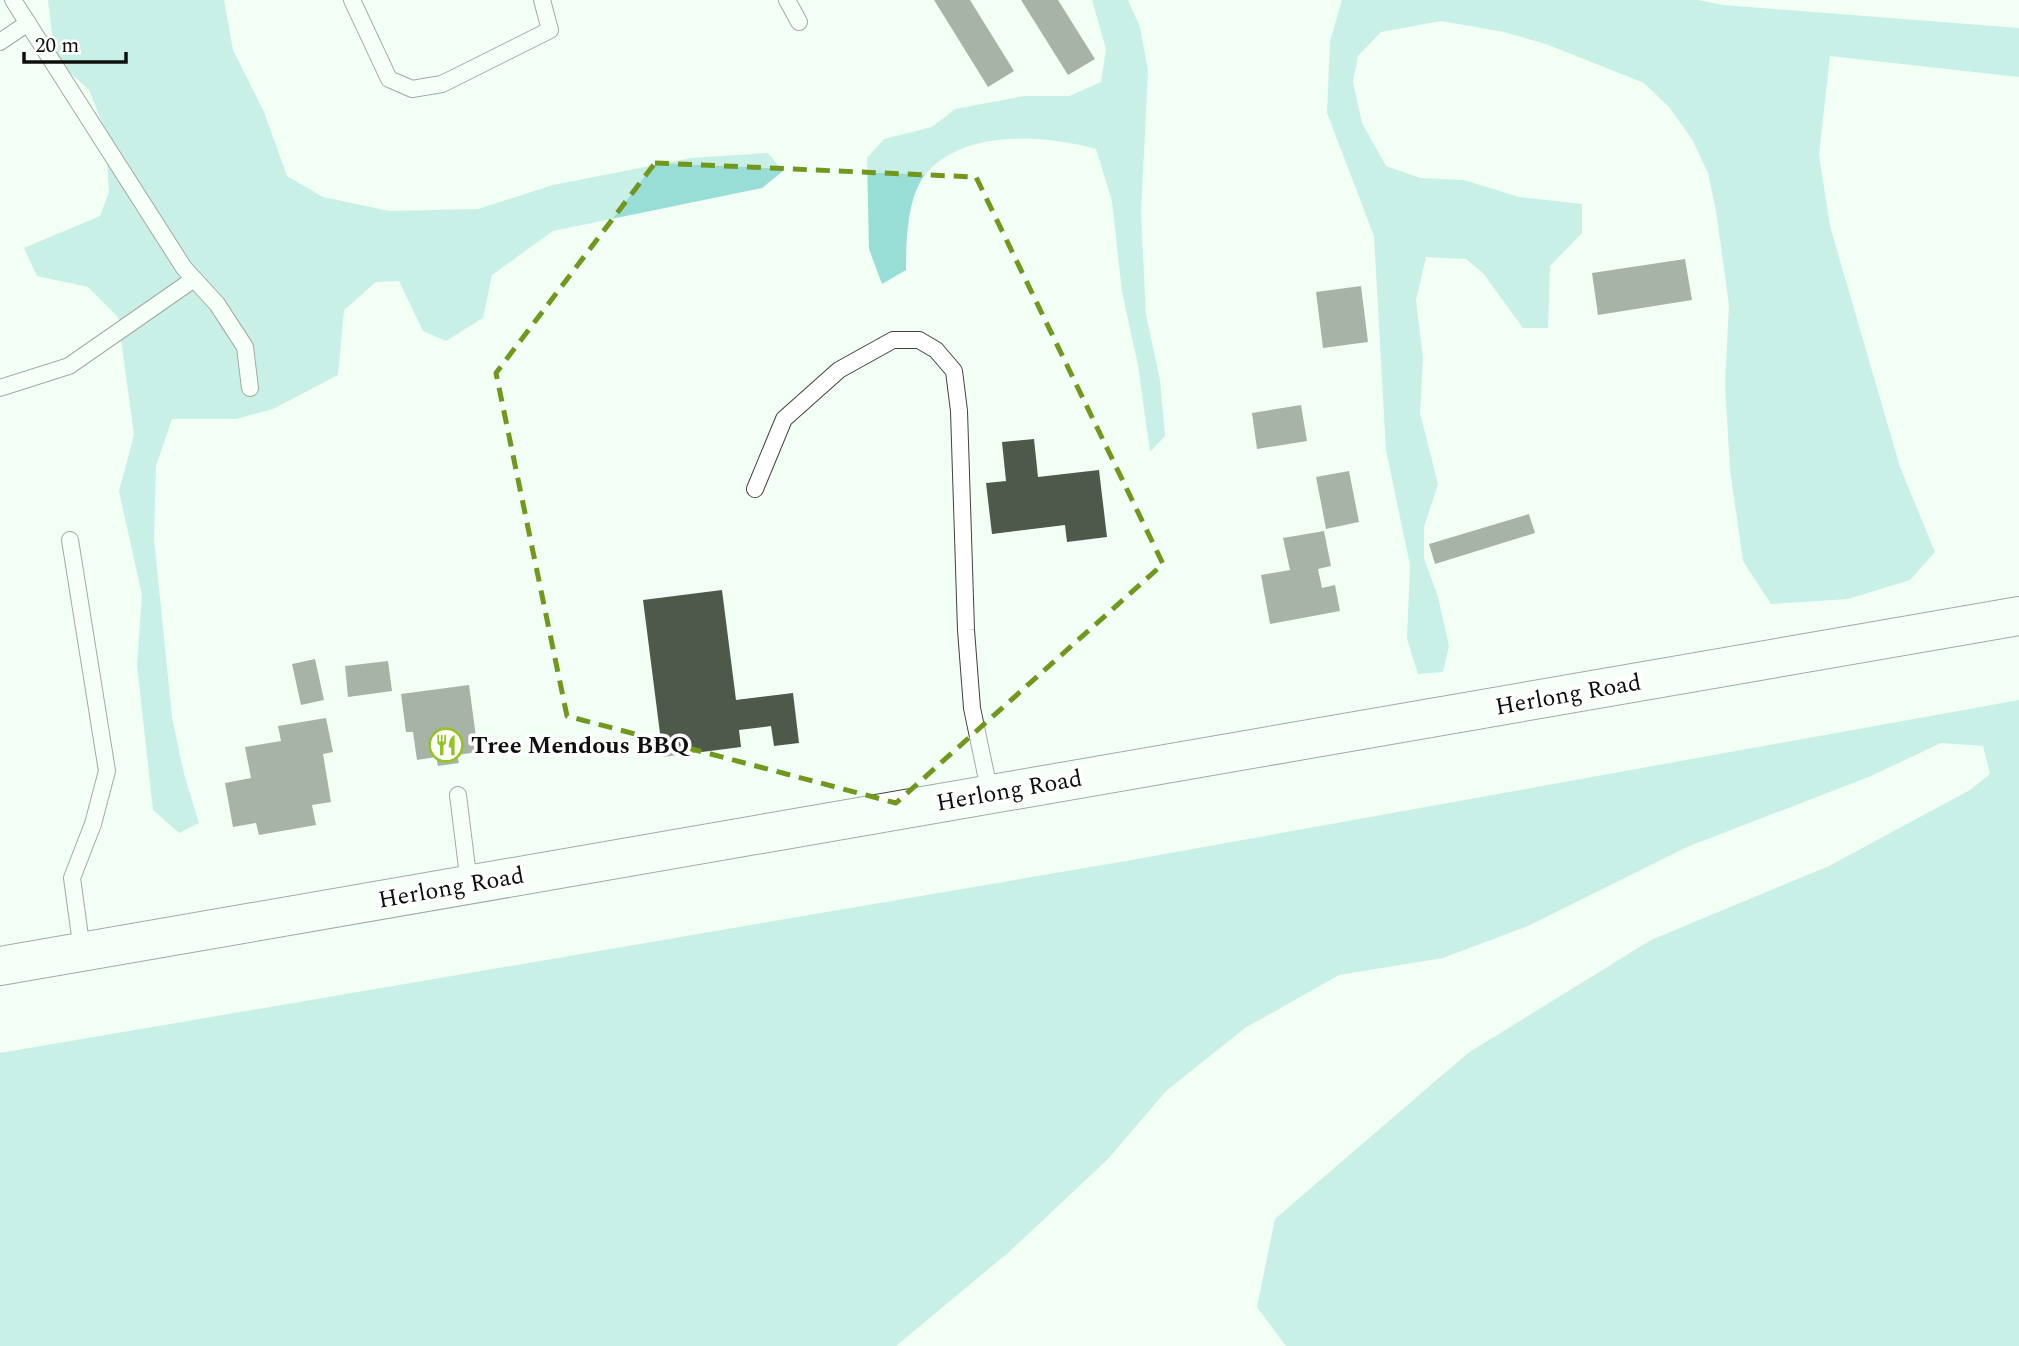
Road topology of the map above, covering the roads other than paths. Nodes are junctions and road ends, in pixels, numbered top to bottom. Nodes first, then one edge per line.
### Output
1 (13, 0) edge
2 (352, 0) edge
3 (542, 0) edge
4 (787, 0) edge
5 (799, 22) dead end
6 (28, 23) junction
7 (0, 42) edge
8 (194, 279) junction
9 (0, 388) edge
10 (250, 388) dead end
11 (755, 489) dead end
12 (71, 540) dead end
13 (2019, 616) edge
14 (990, 794) junction
15 (458, 795) dead end
16 (469, 884) junction
17 (82, 951) junction
18 (0, 966) edge

1 - 6 lane
2 - 3 lane
4 - 5 lane
6 - 7 lane
6 - 8 lane
8 - 9 lane
8 - 10 lane
11 - 14 lane
12 - 17 lane
13 - 14 street, Herlong Road
14 - 16 street, Herlong Road
15 - 16 lane
16 - 17 street, Herlong Road
17 - 18 street, Herlong Road

